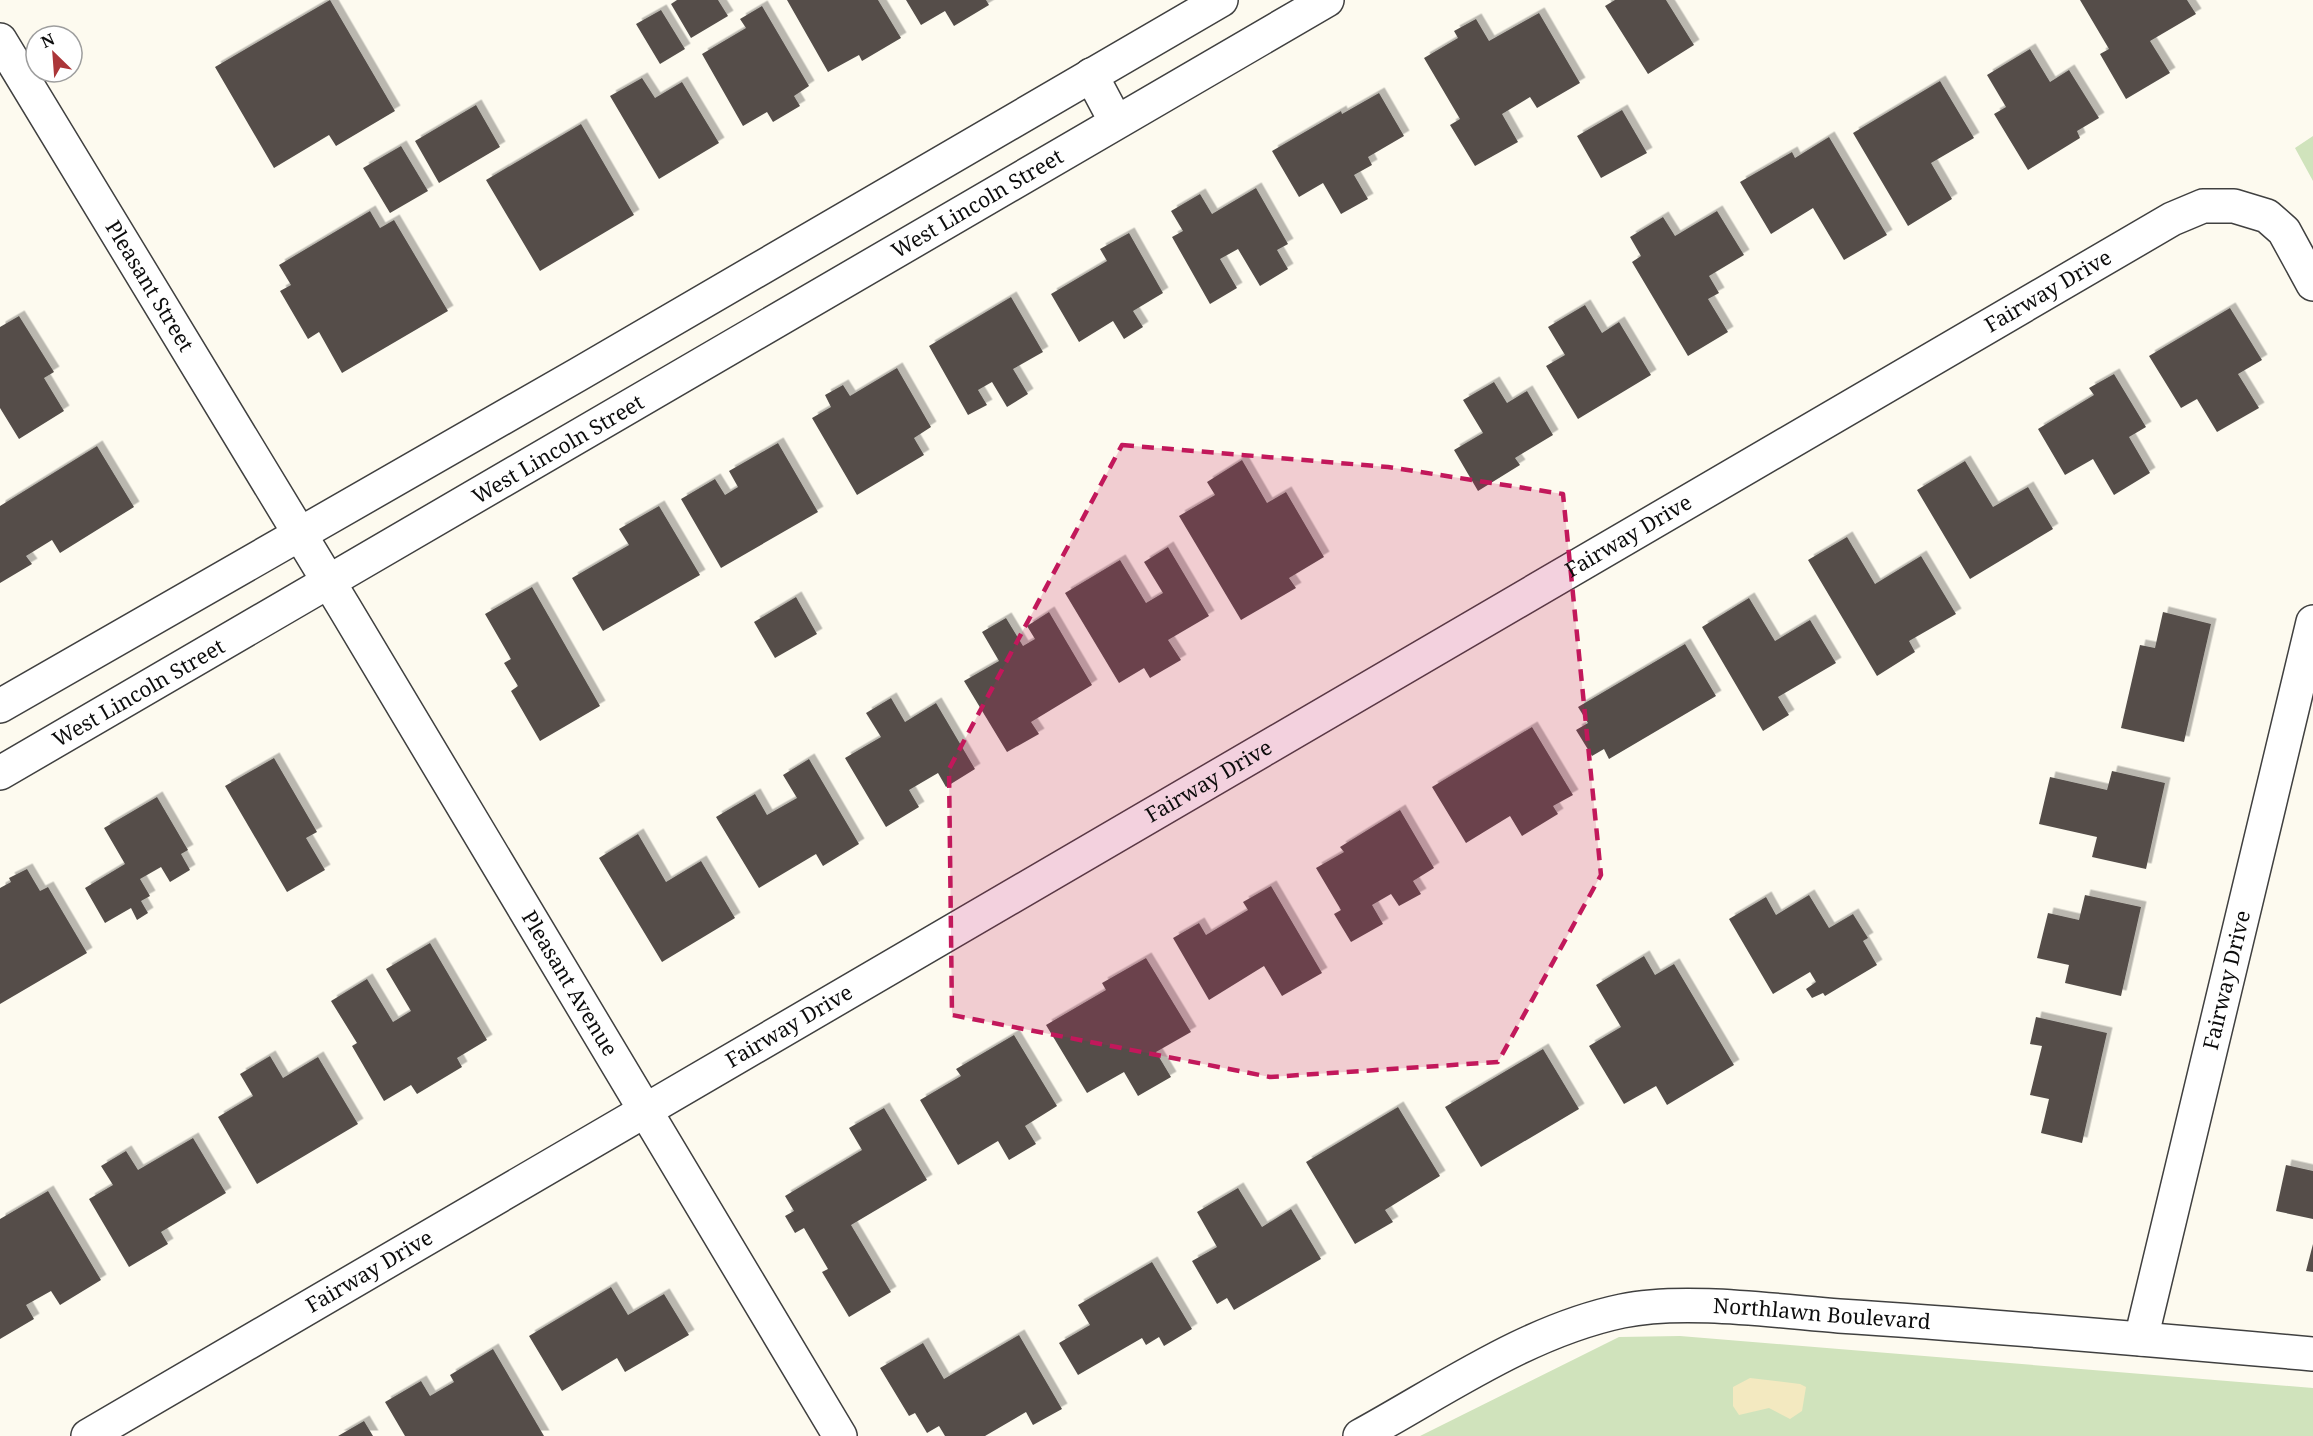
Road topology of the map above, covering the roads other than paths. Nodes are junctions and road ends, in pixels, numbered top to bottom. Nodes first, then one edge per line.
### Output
1 (1221, 0) edge
2 (1327, 0) edge
3 (0, 40) edge
4 (1091, 75) junction
5 (1116, 122) junction
6 (2313, 285) edge
7 (300, 533) junction
8 (330, 584) junction
9 (2313, 622) edge
10 (0, 706) edge
11 (0, 773) edge
12 (644, 1111) junction
13 (2141, 1339) junction
14 (2313, 1354) edge
15 (88, 1436) edge
16 (840, 1436) edge
17 (1360, 1436) edge

1 - 4 street
2 - 5 street, West Lincoln Street
3 - 7 street, Pleasant Street
4 - 5 street
4 - 7 street
5 - 8 street, West Lincoln Street
6 - 12 street, Fairway Drive
7 - 8 street, Pleasant Avenue
7 - 10 street
8 - 11 street, West Lincoln Street
8 - 12 street, Pleasant Avenue
9 - 13 street, Fairway Drive
12 - 15 street, Fairway Drive
12 - 16 street, Pleasant Avenue
13 - 14 street, Northlawn Boulevard
13 - 17 street, Northlawn Boulevard

